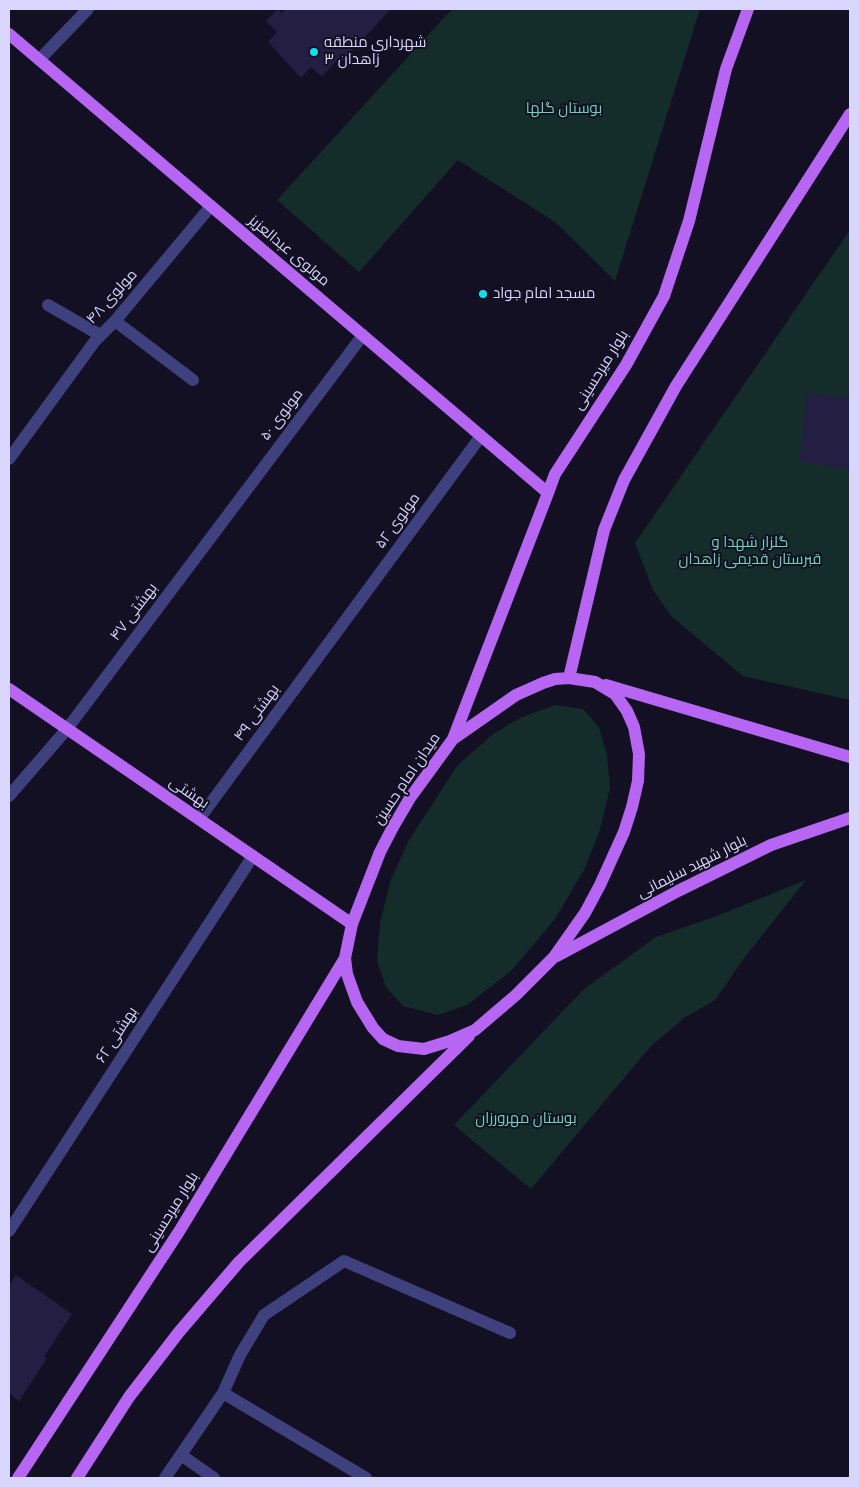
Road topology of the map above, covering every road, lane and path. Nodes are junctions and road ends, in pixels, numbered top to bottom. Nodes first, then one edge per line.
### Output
1 (88, 9) edge
2 (748, 9) edge
3 (9, 34) edge
4 (40, 60) junction
5 (850, 114) edge
6 (211, 206) junction
7 (48, 305) dead end
8 (115, 321) junction
9 (100, 335) junction
10 (363, 335) junction
11 (193, 380) dead end
12 (482, 436) junction
13 (10, 456) edge
14 (548, 493) junction
15 (228, 515) joint
16 (342, 626) joint
17 (569, 678) junction
18 (595, 682) junction
19 (9, 689) edge
20 (67, 729) junction
21 (454, 739) junction
22 (850, 756) edge
23 (9, 796) edge
24 (850, 818) edge
25 (199, 819) junction
26 (253, 856) junction
27 (352, 924) junction
28 (554, 957) junction
29 (345, 958) junction
30 (475, 1030) junction
31 (9, 1231) edge
32 (510, 1333) dead end
33 (222, 1393) junction
34 (181, 1455) junction
35 (18, 1478) edge
36 (77, 1478) edge
37 (165, 1478) edge
38 (214, 1478) edge
39 (366, 1478) edge

1 - 4 street
2 - 14 main road, بلوار میرحسینی
3 - 4 main road, مولوی عبدالعزیز
4 - 6 main road, مولوی عبدالعزیز
5 - 17 main road
6 - 8 street, مولوی ۴۸
6 - 10 main road, مولوی عبدالعزیز
7 - 9 street
8 - 9 street, مولوی ۴۸
8 - 11 street
9 - 13 street, مولوی ۴۸
10 - 12 main road, مولوی عبدالعزیز
10 - 15 street, مولوی ۵۰
12 - 14 main road, مولوی عبدالعزیز
12 - 16 street, مولوی ۵۲
14 - 21 main road, بلوار میرحسینی
15 - 20 street, بهشتی ۴۷
16 - 25 street, بهشتی ۴۹
17 - 18 main road, میدان امام حسین
17 - 21 main road, میدان امام حسین
18 - 22 main road
18 - 28 main road, میدان امام حسین
19 - 20 main road, بهشتی
20 - 23 street, بهشتی ۴۷
20 - 25 main road, بهشتی
21 - 27 main road, میدان امام حسین
24 - 28 main road, بلوار شهید سلیمانی
25 - 26 main road, بهشتی
26 - 27 main road, بهشتی
26 - 31 street, بهشتی ۶۲
27 - 29 main road, میدان امام حسین
28 - 30 main road, میدان امام حسین
29 - 30 main road, میدان امام حسین
29 - 35 main road, بلوار میرحسینی
30 - 36 main road
32 - 33 street
33 - 34 street
33 - 39 street
34 - 37 street
34 - 38 street

